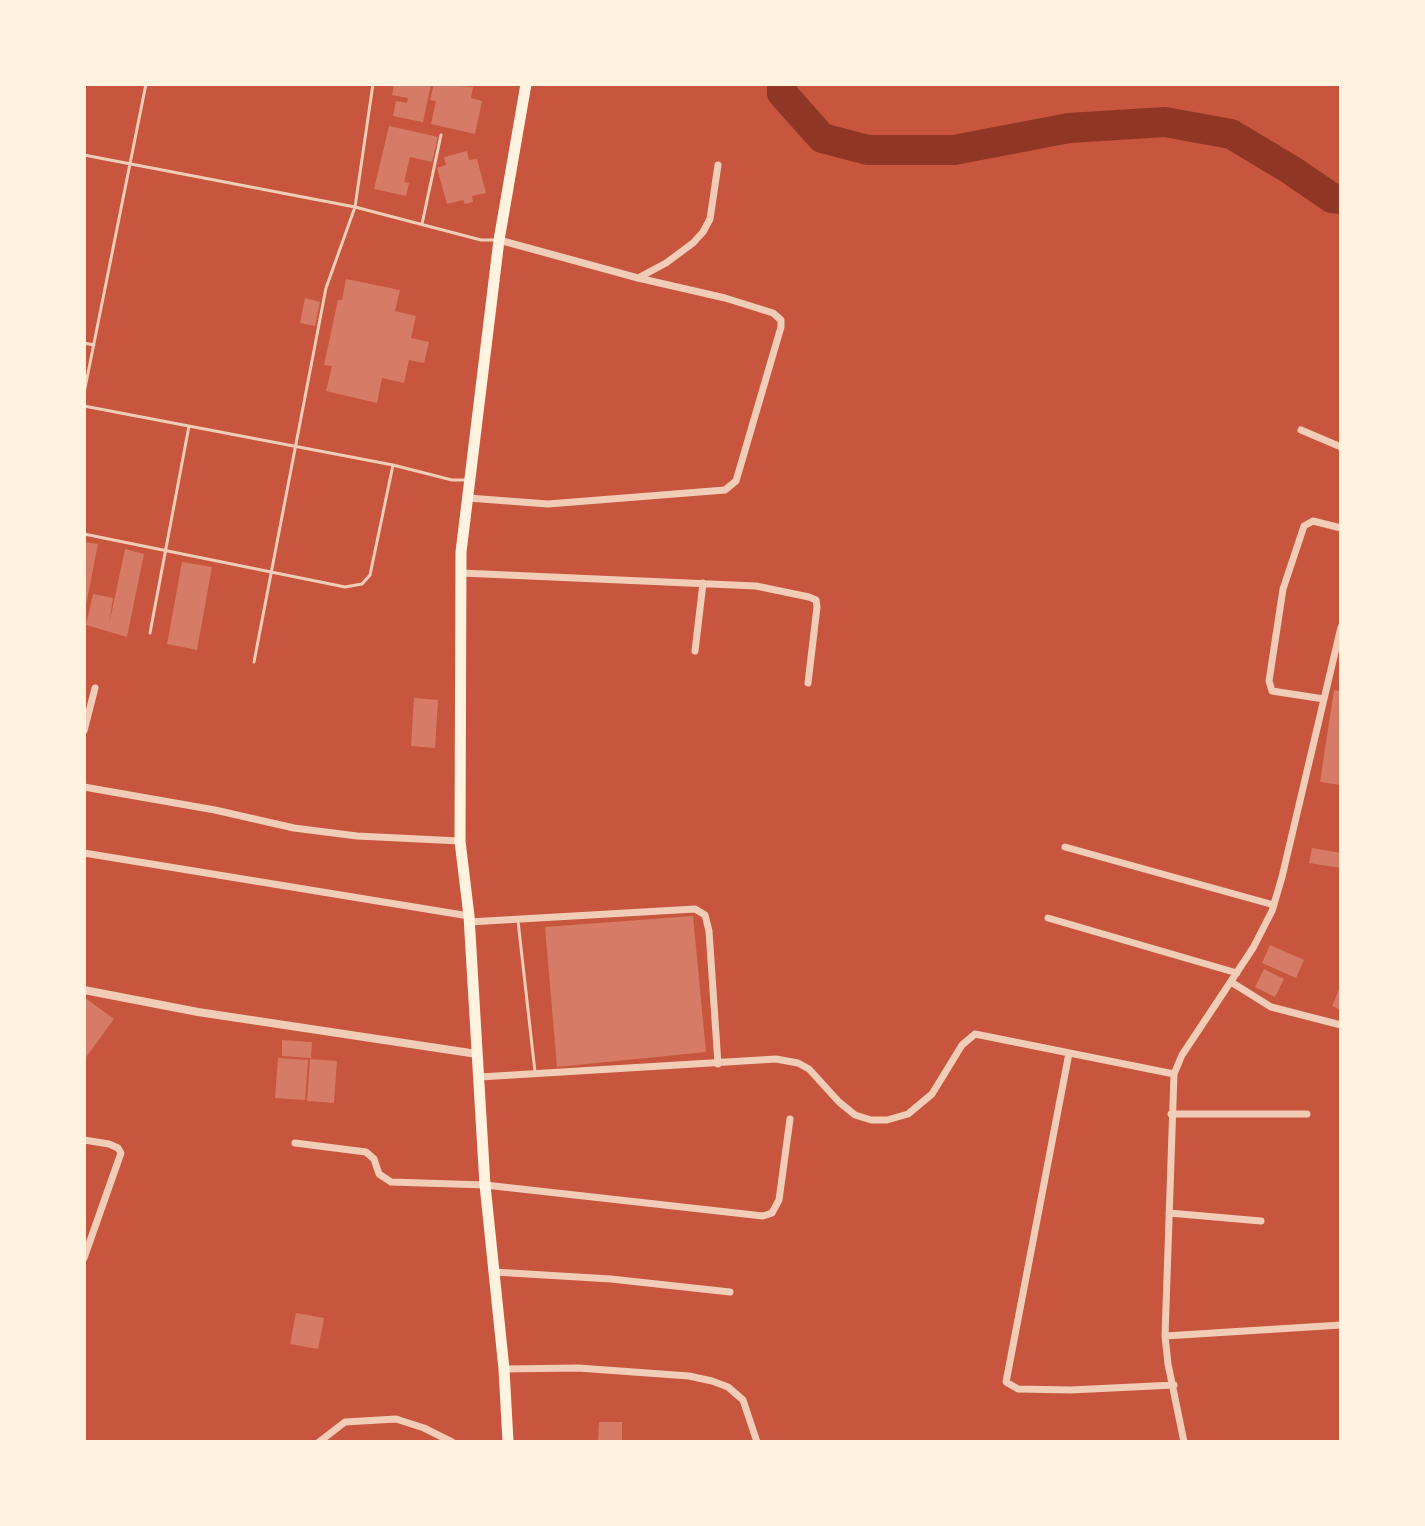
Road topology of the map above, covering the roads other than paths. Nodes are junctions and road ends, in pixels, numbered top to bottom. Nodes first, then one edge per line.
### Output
1 (146, 84) edge
2 (373, 84) edge
3 (526, 84) edge
4 (441, 135) dead end
5 (84, 155) edge
6 (130, 164) junction
7 (718, 165) dead end
8 (355, 207) junction
9 (422, 224) junction
10 (499, 240) junction
11 (638, 278) junction
12 (84, 343) edge
13 (94, 345) junction
14 (84, 393) edge
15 (84, 406) edge
16 (189, 426) junction
17 (1301, 430) dead end
18 (296, 447) junction
19 (1341, 447) edge
20 (393, 465) junction
21 (470, 481) junction
22 (468, 498) junction
23 (1341, 528) edge
24 (84, 534) edge
25 (164, 550) junction
26 (273, 573) junction
27 (461, 573) junction
28 (703, 583) junction
29 (1341, 627) edge
30 (150, 633) dead end
31 (695, 651) dead end
32 (254, 662) dead end
33 (808, 683) dead end
34 (95, 688) dead end
35 (1324, 699) junction
36 (84, 731) edge
37 (84, 787) edge
38 (460, 841) junction
39 (1065, 847) dead end
40 (84, 853) edge
41 (1274, 905) junction
42 (1048, 918) dead end
43 (469, 919) junction
44 (518, 919) junction
45 (1237, 973) junction
46 (1231, 982) junction
47 (84, 990) edge
48 (1341, 1025) edge
49 (1069, 1053) junction
50 (477, 1054) junction
51 (718, 1064) junction
52 (535, 1072) junction
53 (1174, 1074) junction
54 (480, 1077) junction
55 (1171, 1114) junction
56 (1307, 1114) dead end
57 (790, 1119) dead end
58 (84, 1140) edge
59 (295, 1143) dead end
60 (485, 1185) junction
61 (1169, 1213) junction
62 (1261, 1221) dead end
63 (84, 1258) edge
64 (494, 1272) junction
65 (730, 1292) dead end
66 (1341, 1325) edge
67 (1165, 1336) junction
68 (504, 1369) junction
69 (1174, 1385) junction
70 (319, 1442) edge
71 (452, 1442) edge
72 (508, 1442) edge
73 (757, 1442) edge
74 (1184, 1442) edge

1 - 6 lane
2 - 8 lane
3 - 10 highway
4 - 9 lane
5 - 6 lane
6 - 8 lane
6 - 13 lane
7 - 11 street
8 - 9 lane
8 - 18 lane
9 - 10 lane
10 - 11 street
10 - 21 highway
11 - 22 street
12 - 13 lane
13 - 14 lane
15 - 16 lane
16 - 18 lane
16 - 25 lane
17 - 19 street
18 - 20 lane
18 - 26 lane
20 - 21 lane
20 - 26 lane
21 - 22 highway
22 - 27 highway
23 - 35 street
24 - 25 lane
25 - 26 lane
25 - 30 lane
26 - 32 lane
27 - 28 street
27 - 38 highway
28 - 31 street
28 - 33 street
29 - 35 street
34 - 36 street
35 - 41 street
37 - 38 street
38 - 43 highway
39 - 41 street
40 - 43 street
41 - 45 street
42 - 45 street
43 - 44 street
43 - 50 highway
44 - 51 street
44 - 52 lane
45 - 46 street
46 - 48 street
46 - 53 street
47 - 50 street
49 - 51 street
49 - 53 street
49 - 69 street
50 - 54 highway
51 - 52 street
52 - 54 street
53 - 55 street
54 - 60 highway
55 - 56 street
55 - 61 street
57 - 60 street
58 - 63 street
59 - 60 street
60 - 64 highway
61 - 62 street
61 - 67 street
64 - 65 street
64 - 68 highway
66 - 67 street
67 - 69 street
68 - 72 highway
68 - 73 street
69 - 74 street
70 - 71 street

